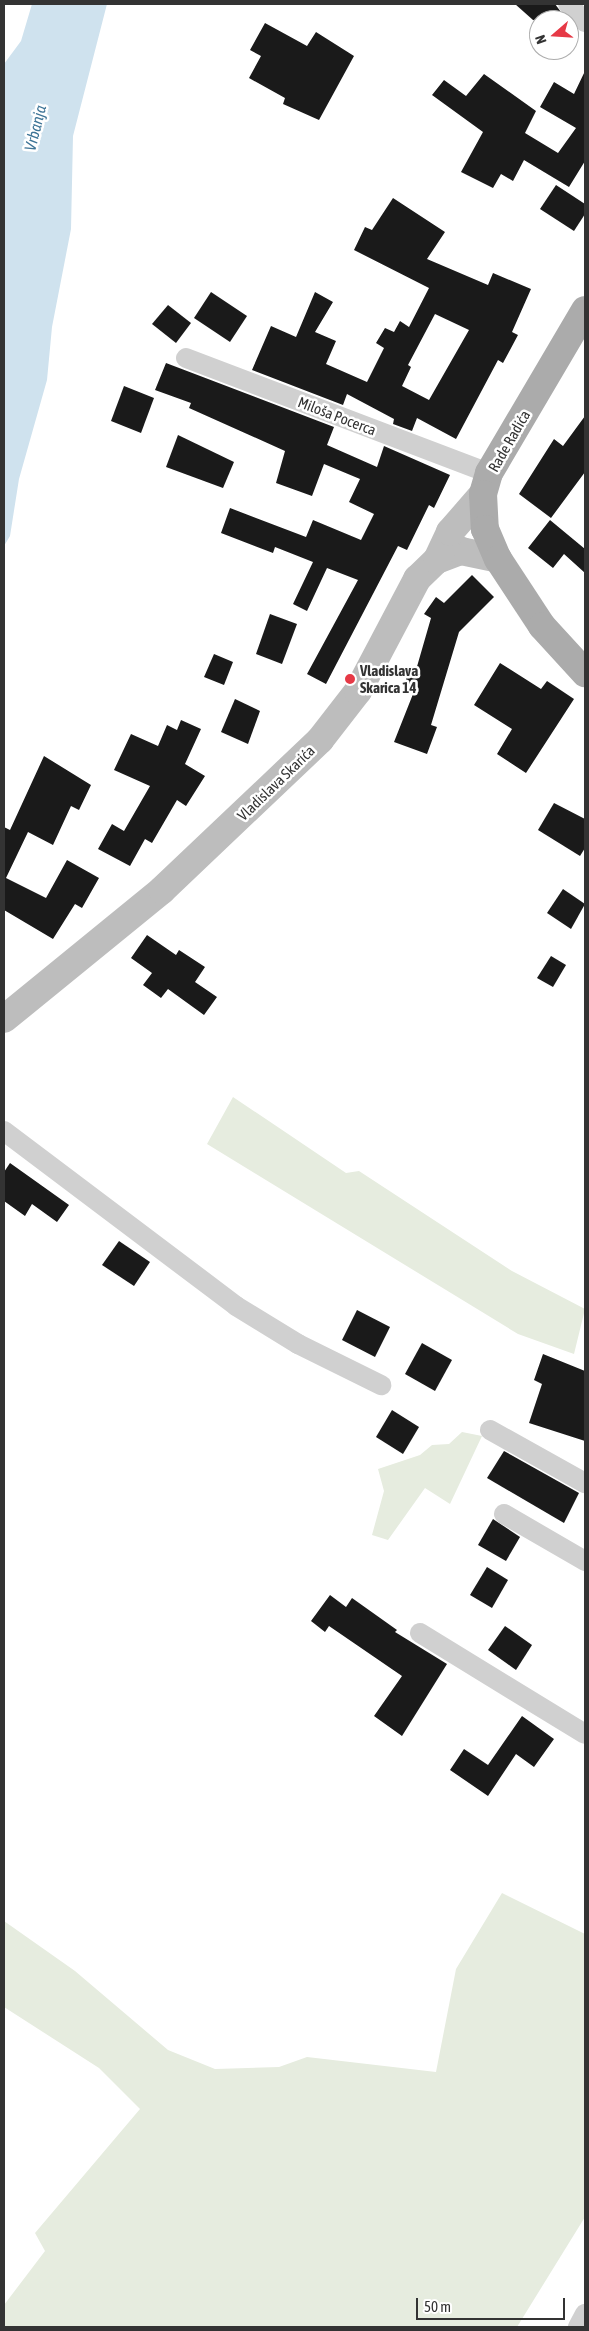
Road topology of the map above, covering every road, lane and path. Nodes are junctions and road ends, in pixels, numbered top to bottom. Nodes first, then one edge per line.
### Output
1 (568, 4) edge
2 (585, 22) edge
3 (585, 310) edge
4 (186, 358) dead end
5 (486, 483) junction
6 (498, 559) junction
7 (437, 560) junction
8 (585, 673) edge
9 (4, 1018) edge
10 (4, 1131) edge
11 (381, 1385) dead end
12 (490, 1430) dead end
13 (585, 1483) edge
14 (504, 1514) dead end
15 (585, 1561) edge
16 (420, 1633) dead end
17 (585, 1734) edge
18 (585, 2314) edge
19 (578, 2327) edge

1 - 2 street
3 - 5 main road, Rade Radića
4 - 5 street, Miloša Pocerca
5 - 6 main road
5 - 7 street, Vladislava Skarića
6 - 7 street
6 - 8 main road
7 - 9 street, Vladislava Skarića
10 - 11 street
12 - 13 street
14 - 15 street
16 - 17 street
18 - 19 street

